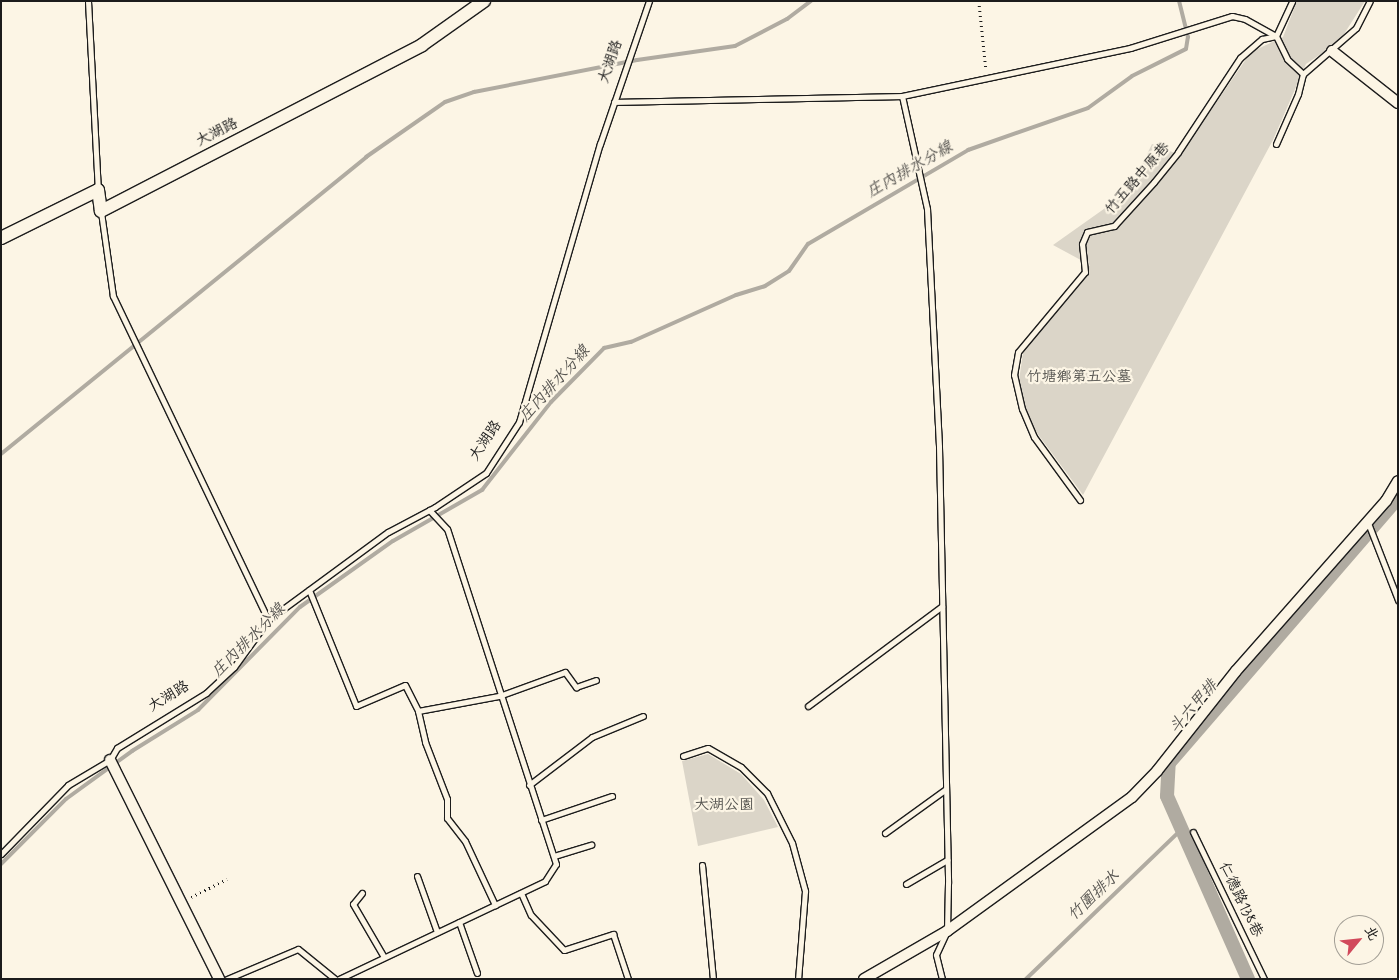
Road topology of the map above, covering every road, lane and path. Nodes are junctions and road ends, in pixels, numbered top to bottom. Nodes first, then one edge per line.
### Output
1 (88, 1) edge
2 (484, 1) edge
3 (649, 1) edge
4 (979, 1) edge
5 (1292, 1) edge
6 (1370, 1) edge
7 (1276, 36) junction
8 (1332, 51) junction
9 (1303, 74) junction
10 (987, 78) junction
11 (902, 96) junction
12 (614, 102) junction
13 (1398, 103) edge
14 (1276, 144) dead end
15 (98, 190) junction
16 (101, 211) junction
17 (1, 238) edge
18 (1398, 481) edge
19 (1080, 500) dead end
20 (429, 510) junction
21 (1368, 522) junction
22 (309, 590) junction
23 (1398, 600) edge
24 (942, 606) junction
25 (268, 620) junction
26 (596, 680) dead end
27 (499, 696) junction
28 (808, 706) dead end
29 (418, 711) junction
30 (643, 716) dead end
31 (683, 756) dead end
32 (110, 760) junction
33 (529, 785) junction
34 (946, 790) junction
35 (612, 796) dead end
36 (541, 820) junction
37 (1193, 832) dead end
38 (885, 833) dead end
39 (591, 844) dead end
40 (1, 854) edge
41 (554, 856) junction
42 (947, 860) junction
43 (702, 865) dead end
44 (417, 876) dead end
45 (227, 879) dead end
46 (906, 884) dead end
47 (362, 893) dead end
48 (521, 893) junction
49 (183, 901) junction
50 (495, 905) junction
51 (459, 922) junction
52 (947, 931) junction
53 (437, 932) junction
54 (384, 957) junction
55 (477, 973) dead end
56 (219, 979) edge
57 (227, 979) edge
58 (337, 979) edge
59 (628, 979) edge
60 (713, 979) edge
61 (798, 979) edge
62 (864, 979) edge
63 (942, 979) edge
64 (1264, 979) edge

1 - 15 lane
2 - 16 street, 大湖路
3 - 12 lane, 大湖路
4 - 10 path
5 - 7 lane
6 - 8 lane
7 - 9 lane
7 - 10 lane
7 - 19 lane, 竹五路中原巷
8 - 9 lane
8 - 13 street
9 - 14 lane
10 - 11 lane
11 - 12 lane
11 - 24 lane
12 - 20 lane, 大湖路
15 - 16 street
15 - 17 street
16 - 25 lane
18 - 21 street
20 - 22 lane, 大湖路
20 - 27 lane
21 - 23 lane
21 - 52 street
22 - 25 lane, 大湖路
22 - 29 lane
24 - 28 lane
24 - 34 lane
25 - 32 lane, 大湖路
26 - 27 lane
27 - 29 lane
27 - 33 lane
29 - 50 lane
30 - 33 lane
31 - 61 lane
32 - 40 lane, 大湖路
32 - 49 street
33 - 36 lane
34 - 38 lane
34 - 42 lane
35 - 36 lane
36 - 41 lane
37 - 64 lane, 仁德路138巷
39 - 41 lane
41 - 48 lane
42 - 46 lane
42 - 52 lane
43 - 60 lane
44 - 53 lane
45 - 49 path
47 - 54 lane
48 - 50 lane
48 - 59 lane
49 - 56 street
50 - 51 lane
51 - 53 lane
51 - 55 lane
52 - 62 street
52 - 63 lane
53 - 54 lane
54 - 58 lane
57 - 58 lane

